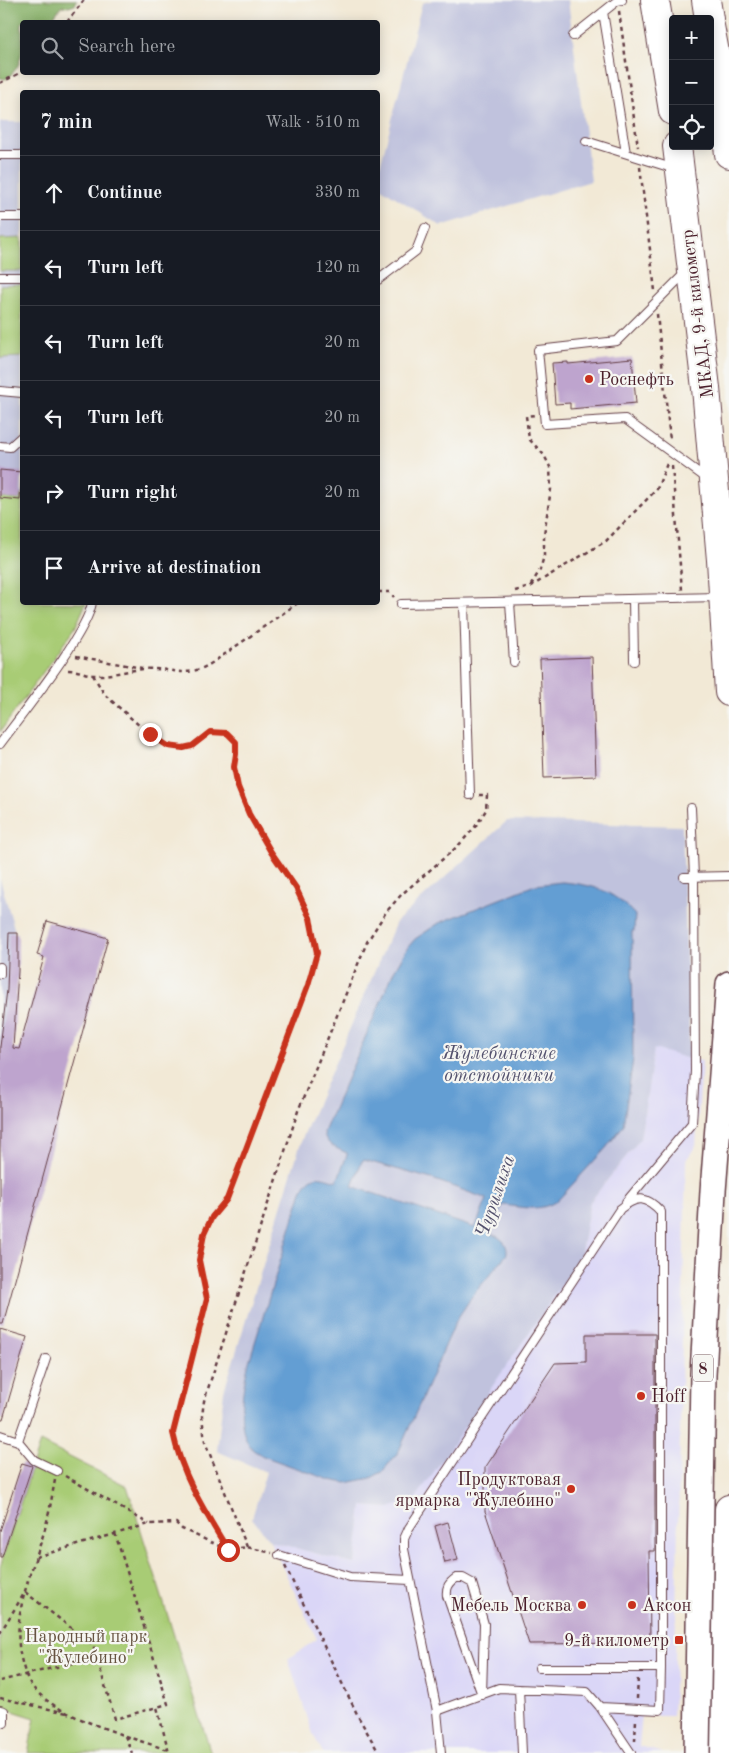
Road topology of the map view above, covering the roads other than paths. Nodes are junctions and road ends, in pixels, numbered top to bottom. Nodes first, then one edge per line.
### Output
1 (622, 0) edge
2 (655, 0) edge
3 (706, 0) edge
4 (603, 12) junction
5 (708, 15) edge
6 (573, 36) dead end
7 (714, 47) edge
8 (669, 87) edge
9 (586, 141) dead end
10 (626, 153) junction
11 (729, 154) edge
12 (0, 155) edge
13 (20, 155) edge
14 (678, 159) edge
15 (0, 217) edge
16 (20, 217) edge
17 (425, 228) dead end
18 (692, 266) junction
19 (0, 277) edge
20 (20, 277) edge
21 (380, 278) edge
22 (0, 391) edge
23 (20, 393) edge
24 (20, 438) edge
25 (0, 446) edge
26 (715, 484) junction
27 (723, 597) junction
28 (633, 599) junction
29 (510, 602) junction
30 (464, 603) junction
31 (401, 604) road end
32 (92, 605) edge
33 (634, 661) dead end
34 (514, 662) dead end
35 (729, 692) edge
36 (0, 744) edge
37 (470, 795) road end
38 (691, 808) dead end
39 (729, 876) edge
40 (684, 877) dead end
41 (694, 877) junction
42 (0, 967) edge
43 (0, 974) edge
44 (729, 984) edge
45 (620, 1209) junction
46 (46, 1359) dead end
47 (0, 1434) edge
48 (18, 1441) junction
49 (57, 1472) road end
50 (729, 1509) edge
51 (279, 1555) road end
52 (410, 1580) junction
53 (539, 1668) dead end
54 (661, 1668) junction
55 (519, 1689) junction
56 (482, 1695) junction
57 (600, 1707) junction
58 (0, 1710) edge
59 (437, 1711) junction
60 (4, 1724) dead end
61 (441, 1753) edge
62 (522, 1753) edge
63 (631, 1753) edge
64 (697, 1753) edge
65 (725, 1753) edge

1 - 4 lane
2 - 8 highway
3 - 5 highway
4 - 6 lane
4 - 10 lane
7 - 11 highway
9 - 10 lane
10 - 14 lane
12 - 13 lane
14 - 18 highway, МКАД, 9-й километр
15 - 16 lane
17 - 21 lane
18 - 26 highway, МКАД, 9-й километр
18 - 26 lane
19 - 20 lane
22 - 23 lane
24 - 25 lane
26 - 27 highway, МКАД, 9-й километр
27 - 28 lane
27 - 35 highway, МКАД, 9-й километр
28 - 29 lane
28 - 33 lane
29 - 30 lane
29 - 34 lane
30 - 31 lane
30 - 37 lane
32 - 36 lane
38 - 41 lane
39 - 41 lane
40 - 41 lane
41 - 45 lane
42 - 43 lane
44 - 64 main road, 8
45 - 52 lane
45 - 54 lane
46 - 48 lane
47 - 48 lane
48 - 49 lane
50 - 65 highway
51 - 52 lane
52 - 59 lane
53 - 54 lane
54 - 57 lane
55 - 56 lane
55 - 57 lane
55 - 62 lane
56 - 56 lane
56 - 59 lane
57 - 63 lane
58 - 60 lane
59 - 61 lane

